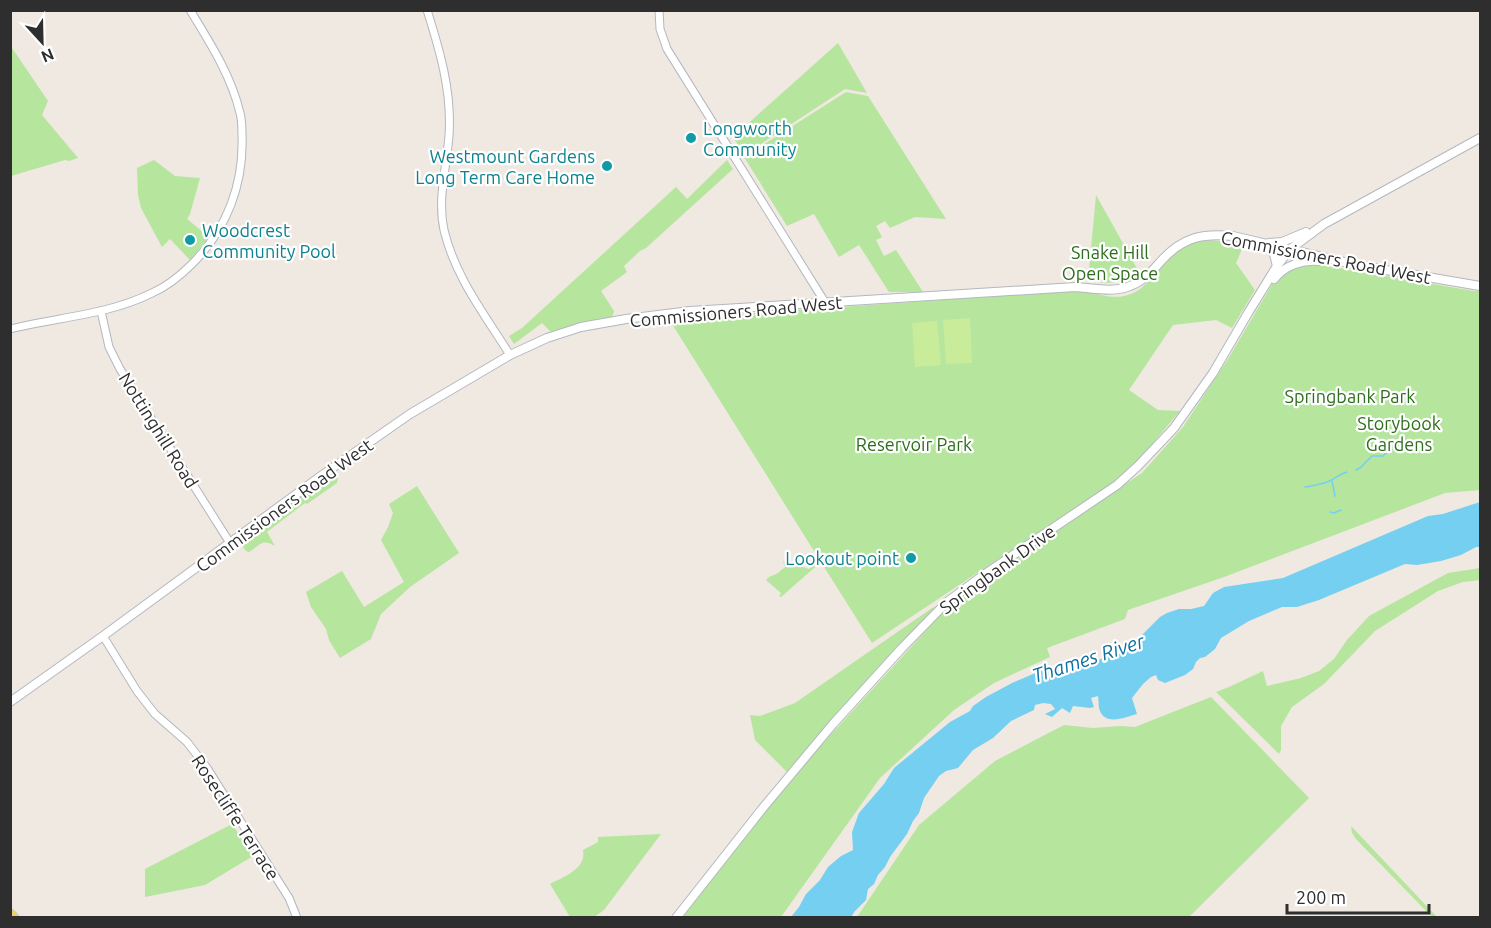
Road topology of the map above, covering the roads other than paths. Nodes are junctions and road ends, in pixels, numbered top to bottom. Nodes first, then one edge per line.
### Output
1 (190, 10) edge
2 (426, 10) edge
3 (659, 10) edge
4 (1480, 138) edge
5 (1324, 224) junction
6 (1264, 244) junction
7 (1289, 250) junction
8 (1310, 255) junction
9 (1351, 264) junction
10 (1277, 266) junction
11 (1480, 286) edge
12 (1259, 296) junction
13 (826, 304) junction
14 (101, 311) junction
15 (10, 330) edge
16 (510, 355) junction
17 (230, 543) junction
18 (103, 636) junction
19 (10, 702) edge
20 (10, 914) edge
21 (15, 918) edge
22 (297, 918) edge
23 (676, 918) edge

1 - 14 street
2 - 16 street
3 - 13 street
4 - 5 main road
5 - 6 main road
5 - 7 main road, Springbank Drive
5 - 8 main road
6 - 7 main road, Commissioners Road West
6 - 10 main road
6 - 13 main road, Commissioners Road West
7 - 8 main road, Commissioners Road West
7 - 10 main road, Springbank Drive
8 - 9 main road, Commissioners Road West
9 - 11 main road, Commissioners Road West
9 - 12 main road
10 - 12 main road, Springbank Drive
12 - 23 main road, Springbank Drive
13 - 16 main road, Commissioners Road West
14 - 15 street
14 - 17 street, Nottinghill Road
16 - 17 main road, Commissioners Road West
17 - 18 main road, Commissioners Road West
18 - 19 main road, Commissioners Road West
18 - 22 street, Rosecliffe Terrace
20 - 21 main road

